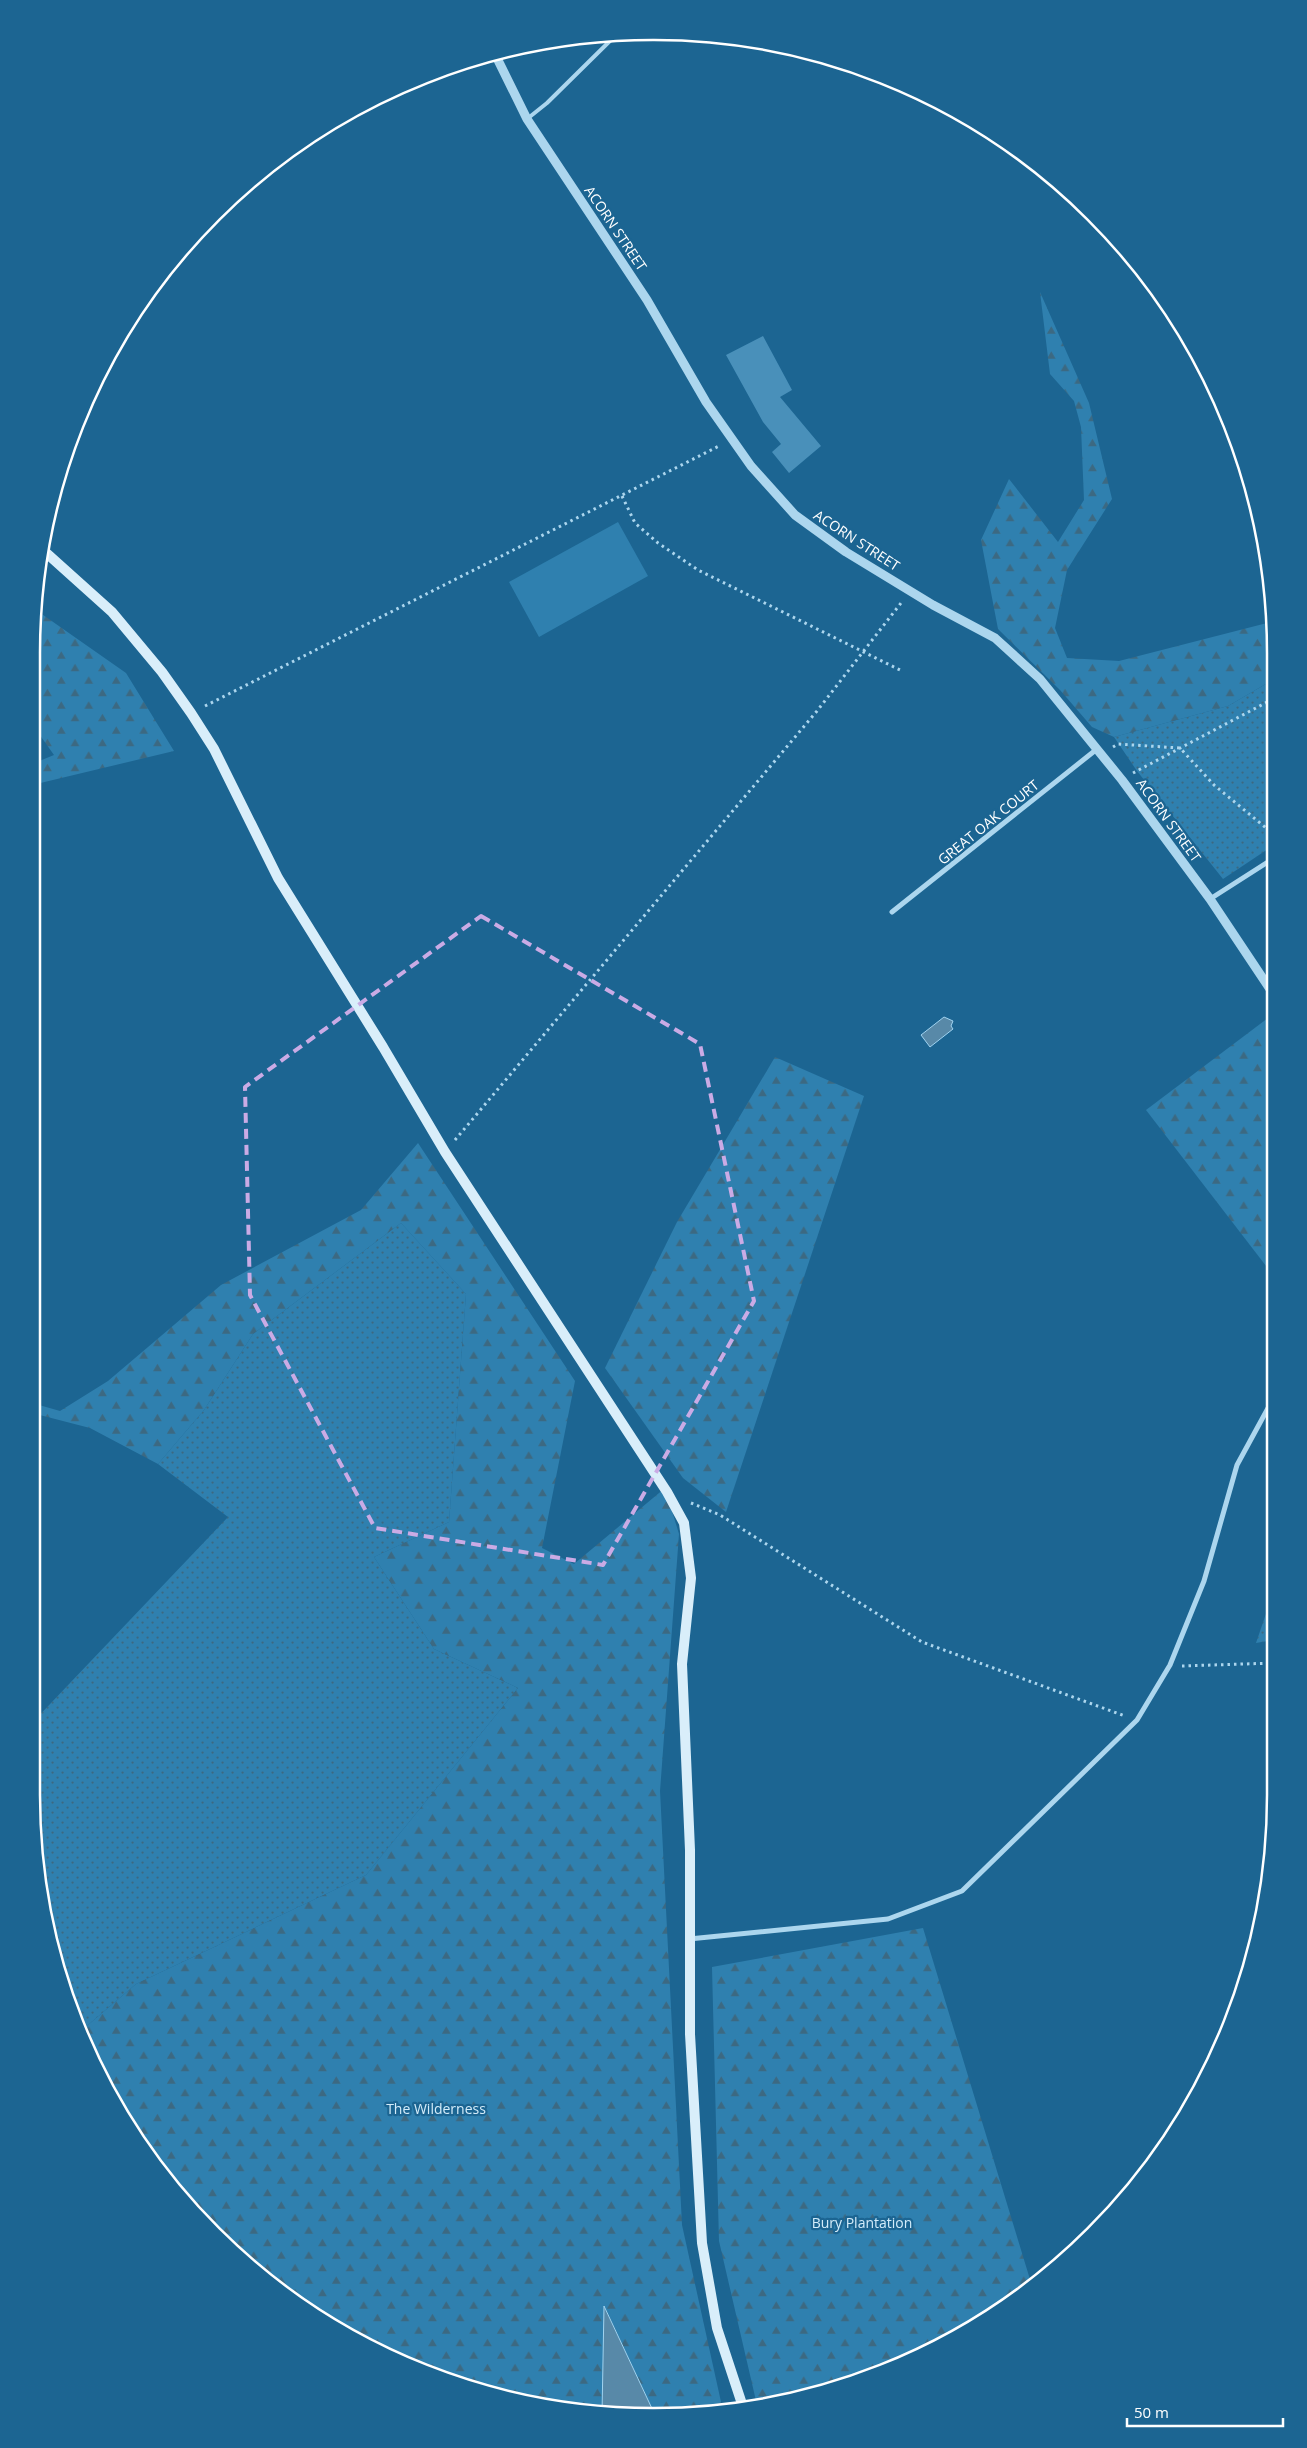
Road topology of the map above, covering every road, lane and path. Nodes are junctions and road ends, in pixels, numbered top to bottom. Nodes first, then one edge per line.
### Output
1 (610, 41) edge
2 (498, 60) edge
3 (527, 119) junction
4 (732, 440) junction
5 (622, 496) junction
6 (48, 555) edge
7 (910, 591) junction
8 (864, 651) junction
9 (900, 670) dead end
10 (1267, 702) edge
11 (191, 713) junction
12 (1180, 748) junction
13 (1100, 751) junction
14 (1122, 780) junction
15 (1267, 829) edge
16 (1267, 863) edge
17 (1210, 899) junction
18 (892, 912) dead end
19 (1267, 984) edge
20 (445, 1152) junction
21 (1267, 1410) edge
22 (667, 1492) junction
23 (1267, 1663) edge
24 (1170, 1665) junction
25 (1137, 1720) junction
26 (688, 1940) junction
27 (741, 2402) edge

1 - 3 lane
2 - 3 street, ACORN STREET
3 - 4 street, ACORN STREET
4 - 5 path
4 - 7 street, ACORN STREET
5 - 8 path
5 - 11 path
6 - 11 main road
7 - 8 path
7 - 13 street, ACORN STREET
8 - 9 path
8 - 20 path
10 - 12 path
11 - 20 main road
12 - 13 path
12 - 14 path
12 - 15 path
13 - 14 street, ACORN STREET
13 - 18 street, GREAT OAK COURT
14 - 17 street, ACORN STREET
16 - 17 street
17 - 19 street, ACORN STREET
20 - 22 main road
21 - 24 street
22 - 25 path
22 - 26 main road
23 - 24 path
24 - 25 street
25 - 26 street
26 - 27 main road

